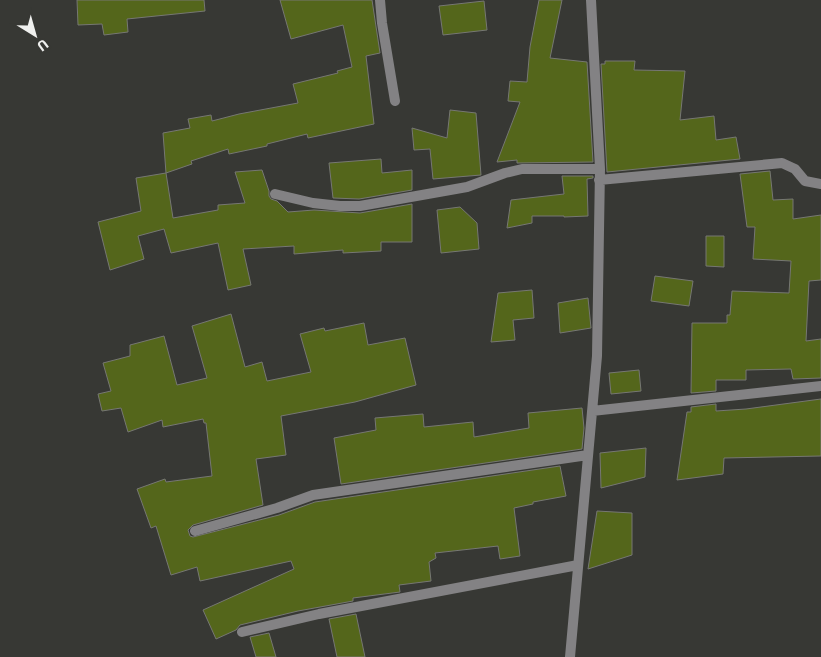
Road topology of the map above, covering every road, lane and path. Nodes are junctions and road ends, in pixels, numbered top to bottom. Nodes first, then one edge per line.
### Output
1 (380, 0) edge
2 (590, 0) edge
3 (395, 102) dead end
4 (600, 169) junction
5 (599, 180) junction
6 (821, 184) edge
7 (275, 194) dead end
8 (821, 386) edge
9 (592, 411) junction
10 (588, 455) junction
11 (195, 531) dead end
12 (578, 565) junction
13 (242, 632) dead end
14 (570, 657) edge

1 - 3 street
2 - 4 street
4 - 5 street
4 - 7 street
5 - 6 street
5 - 9 street
8 - 9 street
9 - 10 street
10 - 11 street
10 - 12 street
12 - 13 street
12 - 14 street

